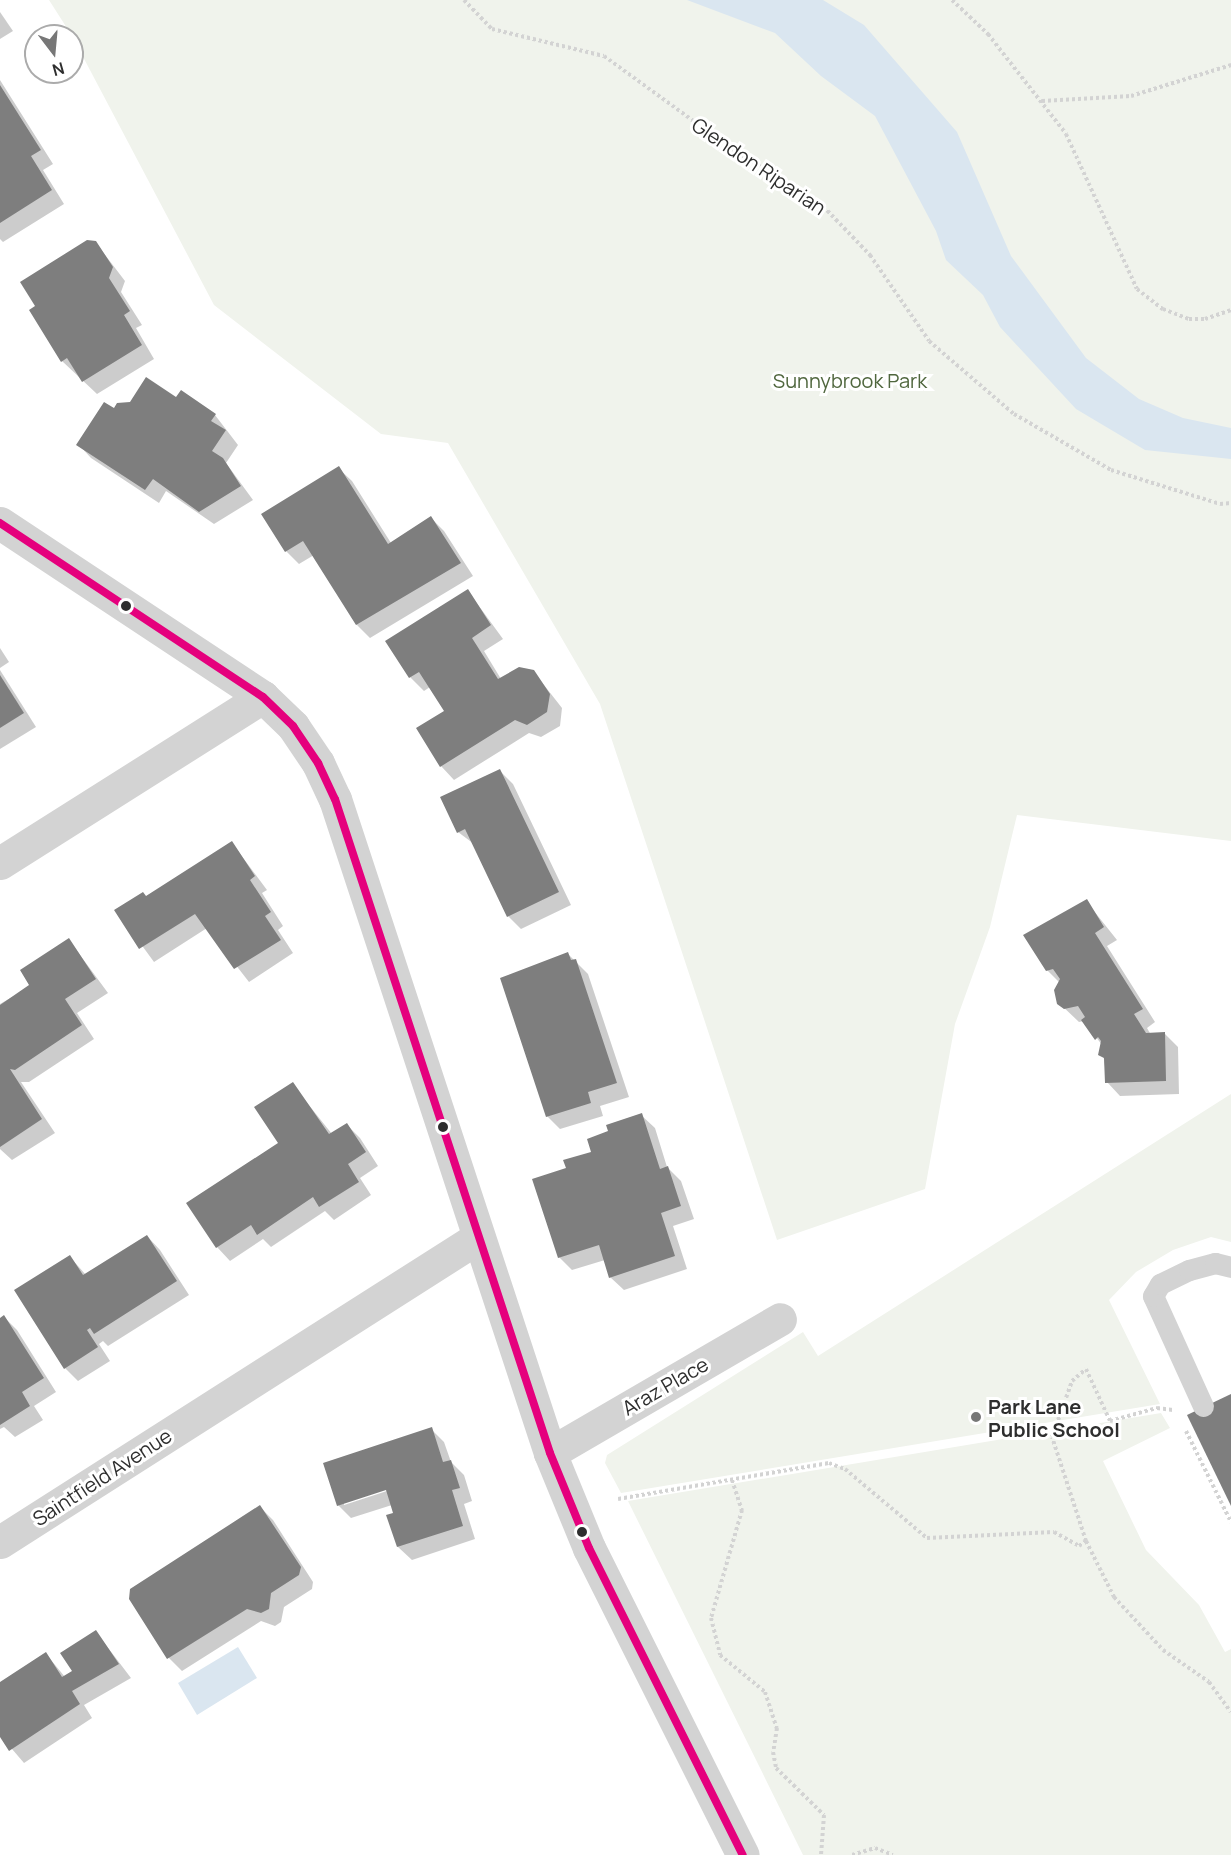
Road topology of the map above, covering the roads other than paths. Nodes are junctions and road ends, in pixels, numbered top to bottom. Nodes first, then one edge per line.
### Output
1 (0, 523) edge
2 (263, 697) junction
3 (0, 863) edge
4 (477, 1238) junction
5 (1231, 1267) edge
6 (780, 1319) dead end
7 (1203, 1406) road end
8 (550, 1454) junction
9 (0, 1542) edge
10 (743, 1855) edge

1 - 2 street
2 - 3 street
2 - 4 street
4 - 8 street
4 - 9 street, Saintfield Avenue
5 - 7 lane
6 - 8 street, Araz Place
8 - 10 street

